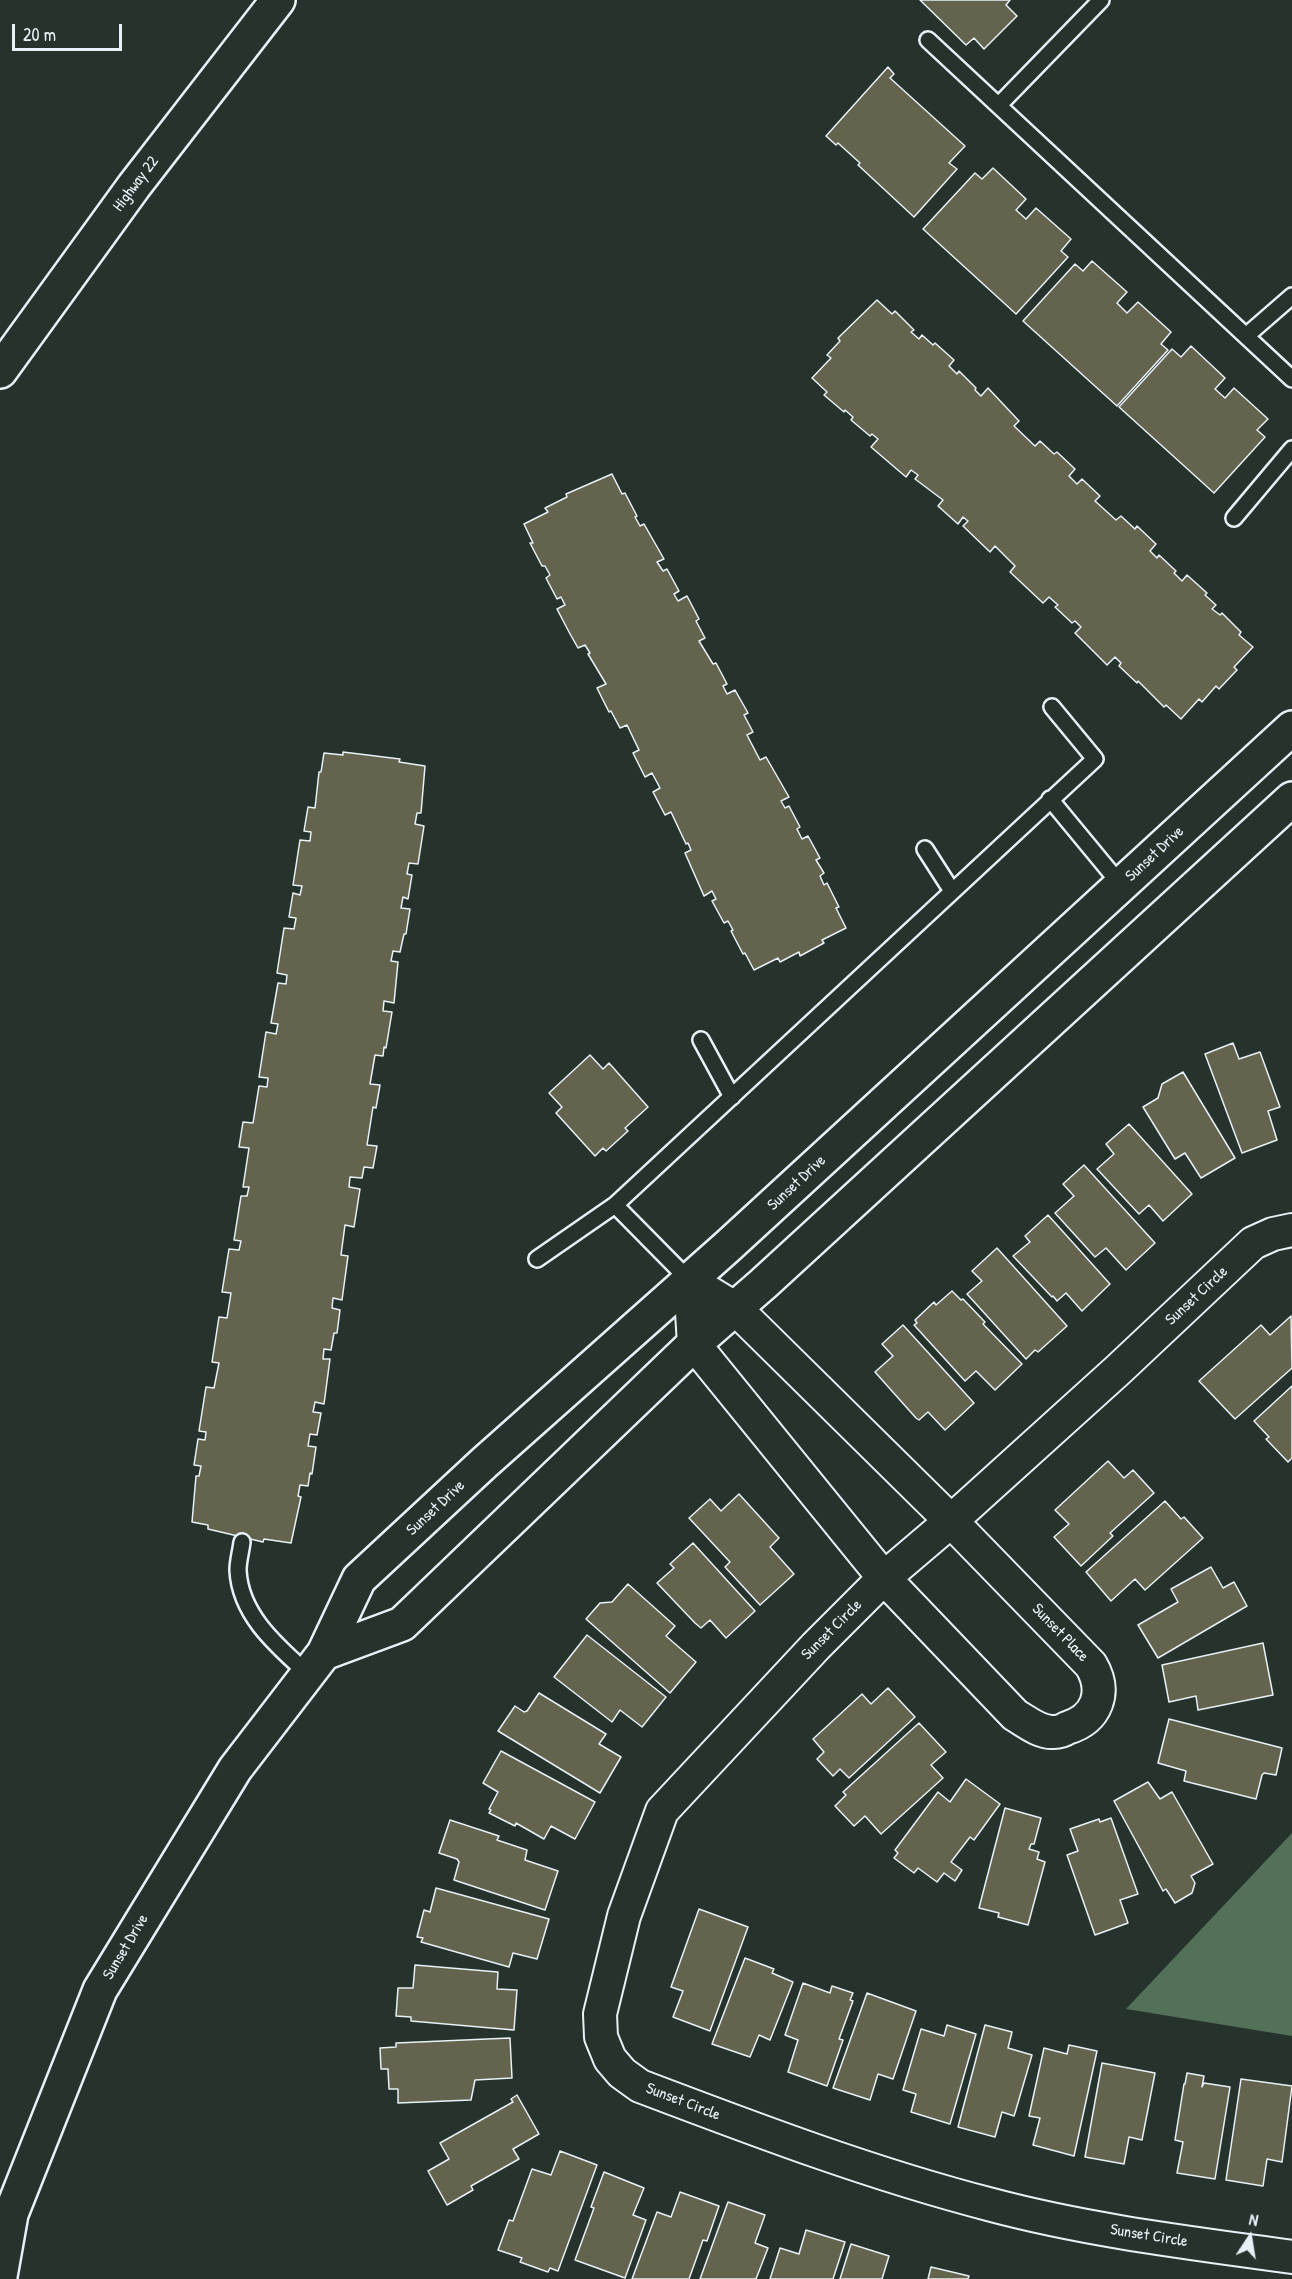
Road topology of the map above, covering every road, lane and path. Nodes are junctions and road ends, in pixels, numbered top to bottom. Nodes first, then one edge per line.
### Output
1 (278, 0) edge
2 (1101, 0) edge
3 (928, 40) dead end
4 (999, 105) junction
5 (1292, 296) edge
6 (1246, 336) junction
7 (0, 371) edge
8 (1292, 380) edge
9 (1292, 449) edge
10 (1234, 518) dead end
11 (1052, 707) dead end
12 (1292, 728) edge
13 (1050, 799) junction
14 (1292, 799) edge
15 (925, 849) dead end
16 (1121, 885) junction
17 (952, 891) junction
18 (701, 1040) dead end
19 (732, 1096) junction
20 (615, 1205) junction
21 (1292, 1230) edge
22 (537, 1259) dead end
23 (690, 1281) junction
24 (736, 1309) junction
25 (694, 1344) junction
26 (951, 1521) junction
27 (242, 1542) dead end
28 (884, 1578) junction
29 (316, 1664) junction
30 (1292, 2257) edge
31 (0, 2276) edge

1 - 7 street, Highway 22
2 - 4 lane
3 - 4 lane
4 - 6 lane
5 - 6 lane
6 - 8 lane
9 - 10 lane
11 - 13 lane
12 - 16 street, Sunset Drive
13 - 16 lane
13 - 17 lane
14 - 24 street
15 - 17 lane
16 - 23 street, Sunset Drive
17 - 19 lane
18 - 19 lane
19 - 20 lane
20 - 22 lane
20 - 23 lane
21 - 26 street, Sunset Circle
23 - 24 street
23 - 25 street
23 - 29 street, Sunset Drive
24 - 25 street
24 - 26 street
25 - 28 street
25 - 29 street
26 - 28 street, Sunset Circle
26 - 28 street, Sunset Place
27 - 29 lane
28 - 30 street, Sunset Circle
29 - 31 street, Sunset Drive

